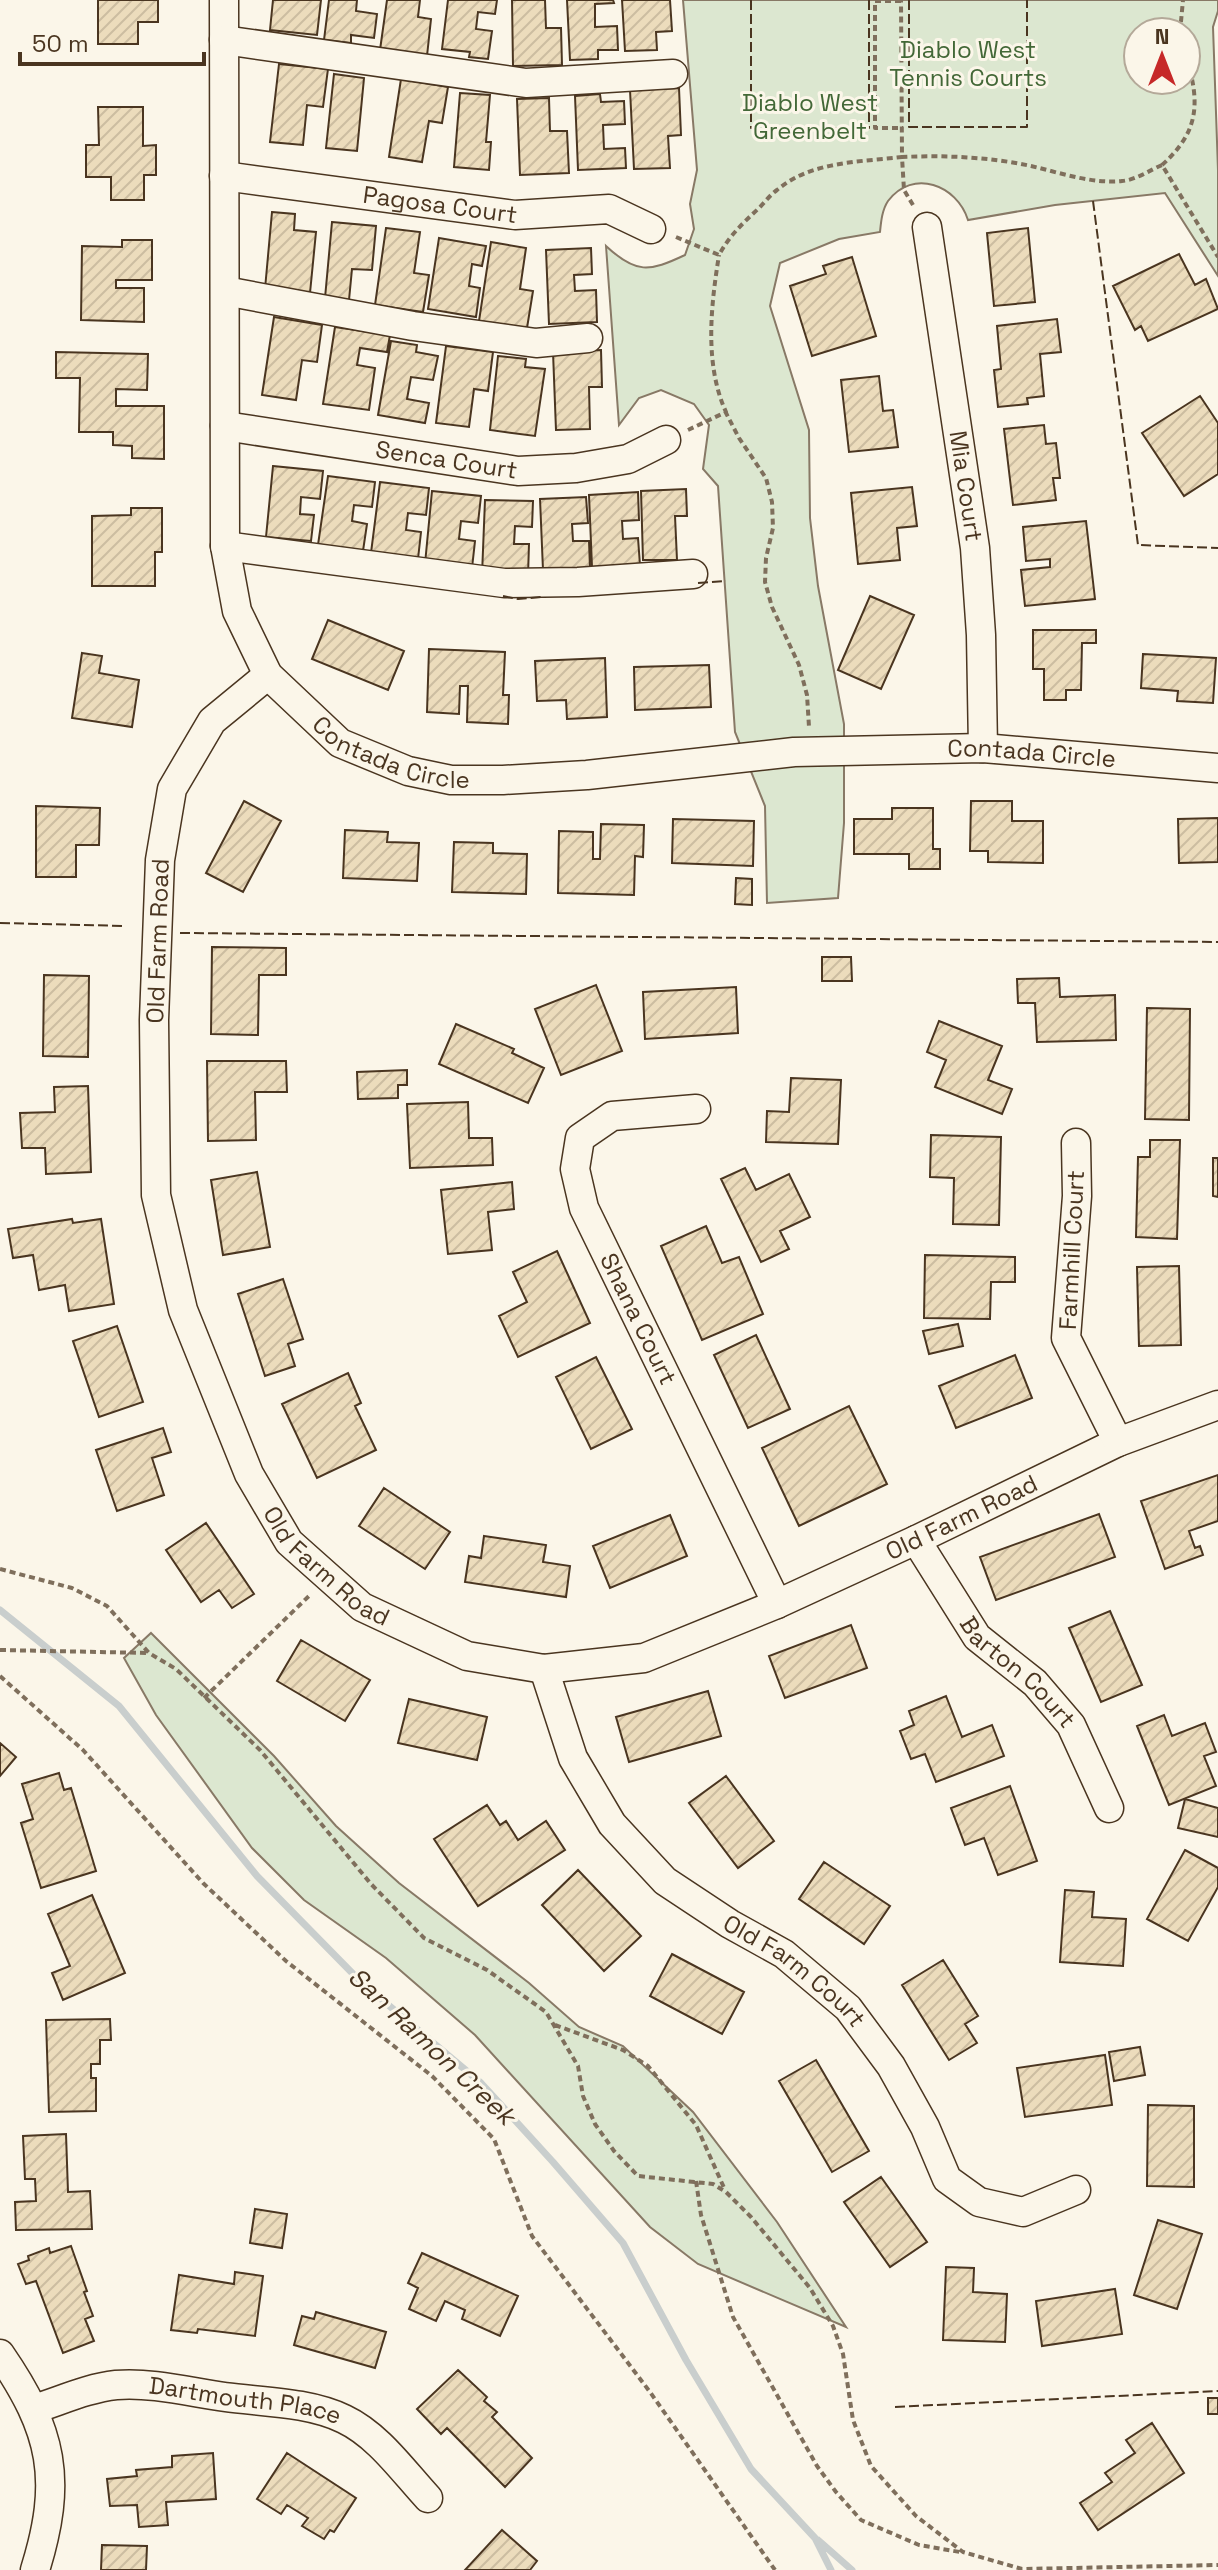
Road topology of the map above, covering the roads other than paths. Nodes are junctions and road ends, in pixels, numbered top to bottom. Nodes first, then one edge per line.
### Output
1 (224, 0) edge
2 (224, 40) junction
3 (673, 74) dead end
4 (224, 176) junction
5 (927, 227) road end
6 (651, 229) road end
7 (225, 291) junction
8 (588, 338) dead end
9 (225, 426) junction
10 (666, 440) road end
11 (225, 546) junction
12 (693, 574) dead end
13 (268, 675) junction
14 (983, 748) junction
15 (1218, 768) edge
16 (696, 1109) dead end
17 (1076, 1143) dead end
18 (1218, 1405) edge
19 (1118, 1442) junction
20 (916, 1540) junction
21 (777, 1604) junction
22 (544, 1669) junction
23 (1109, 1808) dead end
24 (1076, 2190) dead end
25 (0, 2354) edge
26 (34, 2409) junction
27 (428, 2498) dead end
28 (35, 2570) edge

1 - 2 street, Contada Circle
2 - 3 street
2 - 4 street, Contada Circle
4 - 6 street, Pagosa Court
4 - 7 street, Contada Circle
5 - 14 street, Mia Court
7 - 8 street
7 - 9 street, Contada Circle
9 - 10 street, Senca Court
9 - 11 street, Contada Circle
11 - 12 street
11 - 13 street, Contada Circle
13 - 14 street, Contada Circle
13 - 22 street, Old Farm Road
14 - 15 street, Contada Circle
16 - 21 street, Shana Court
17 - 19 street, Farmhill Court
18 - 19 street, Old Farm Road
19 - 20 street, Old Farm Road
20 - 21 street, Old Farm Road
20 - 23 street, Barton Court
21 - 22 street, Old Farm Road
22 - 24 street, Old Farm Court
25 - 26 street
26 - 27 street, Dartmouth Place
26 - 28 street

